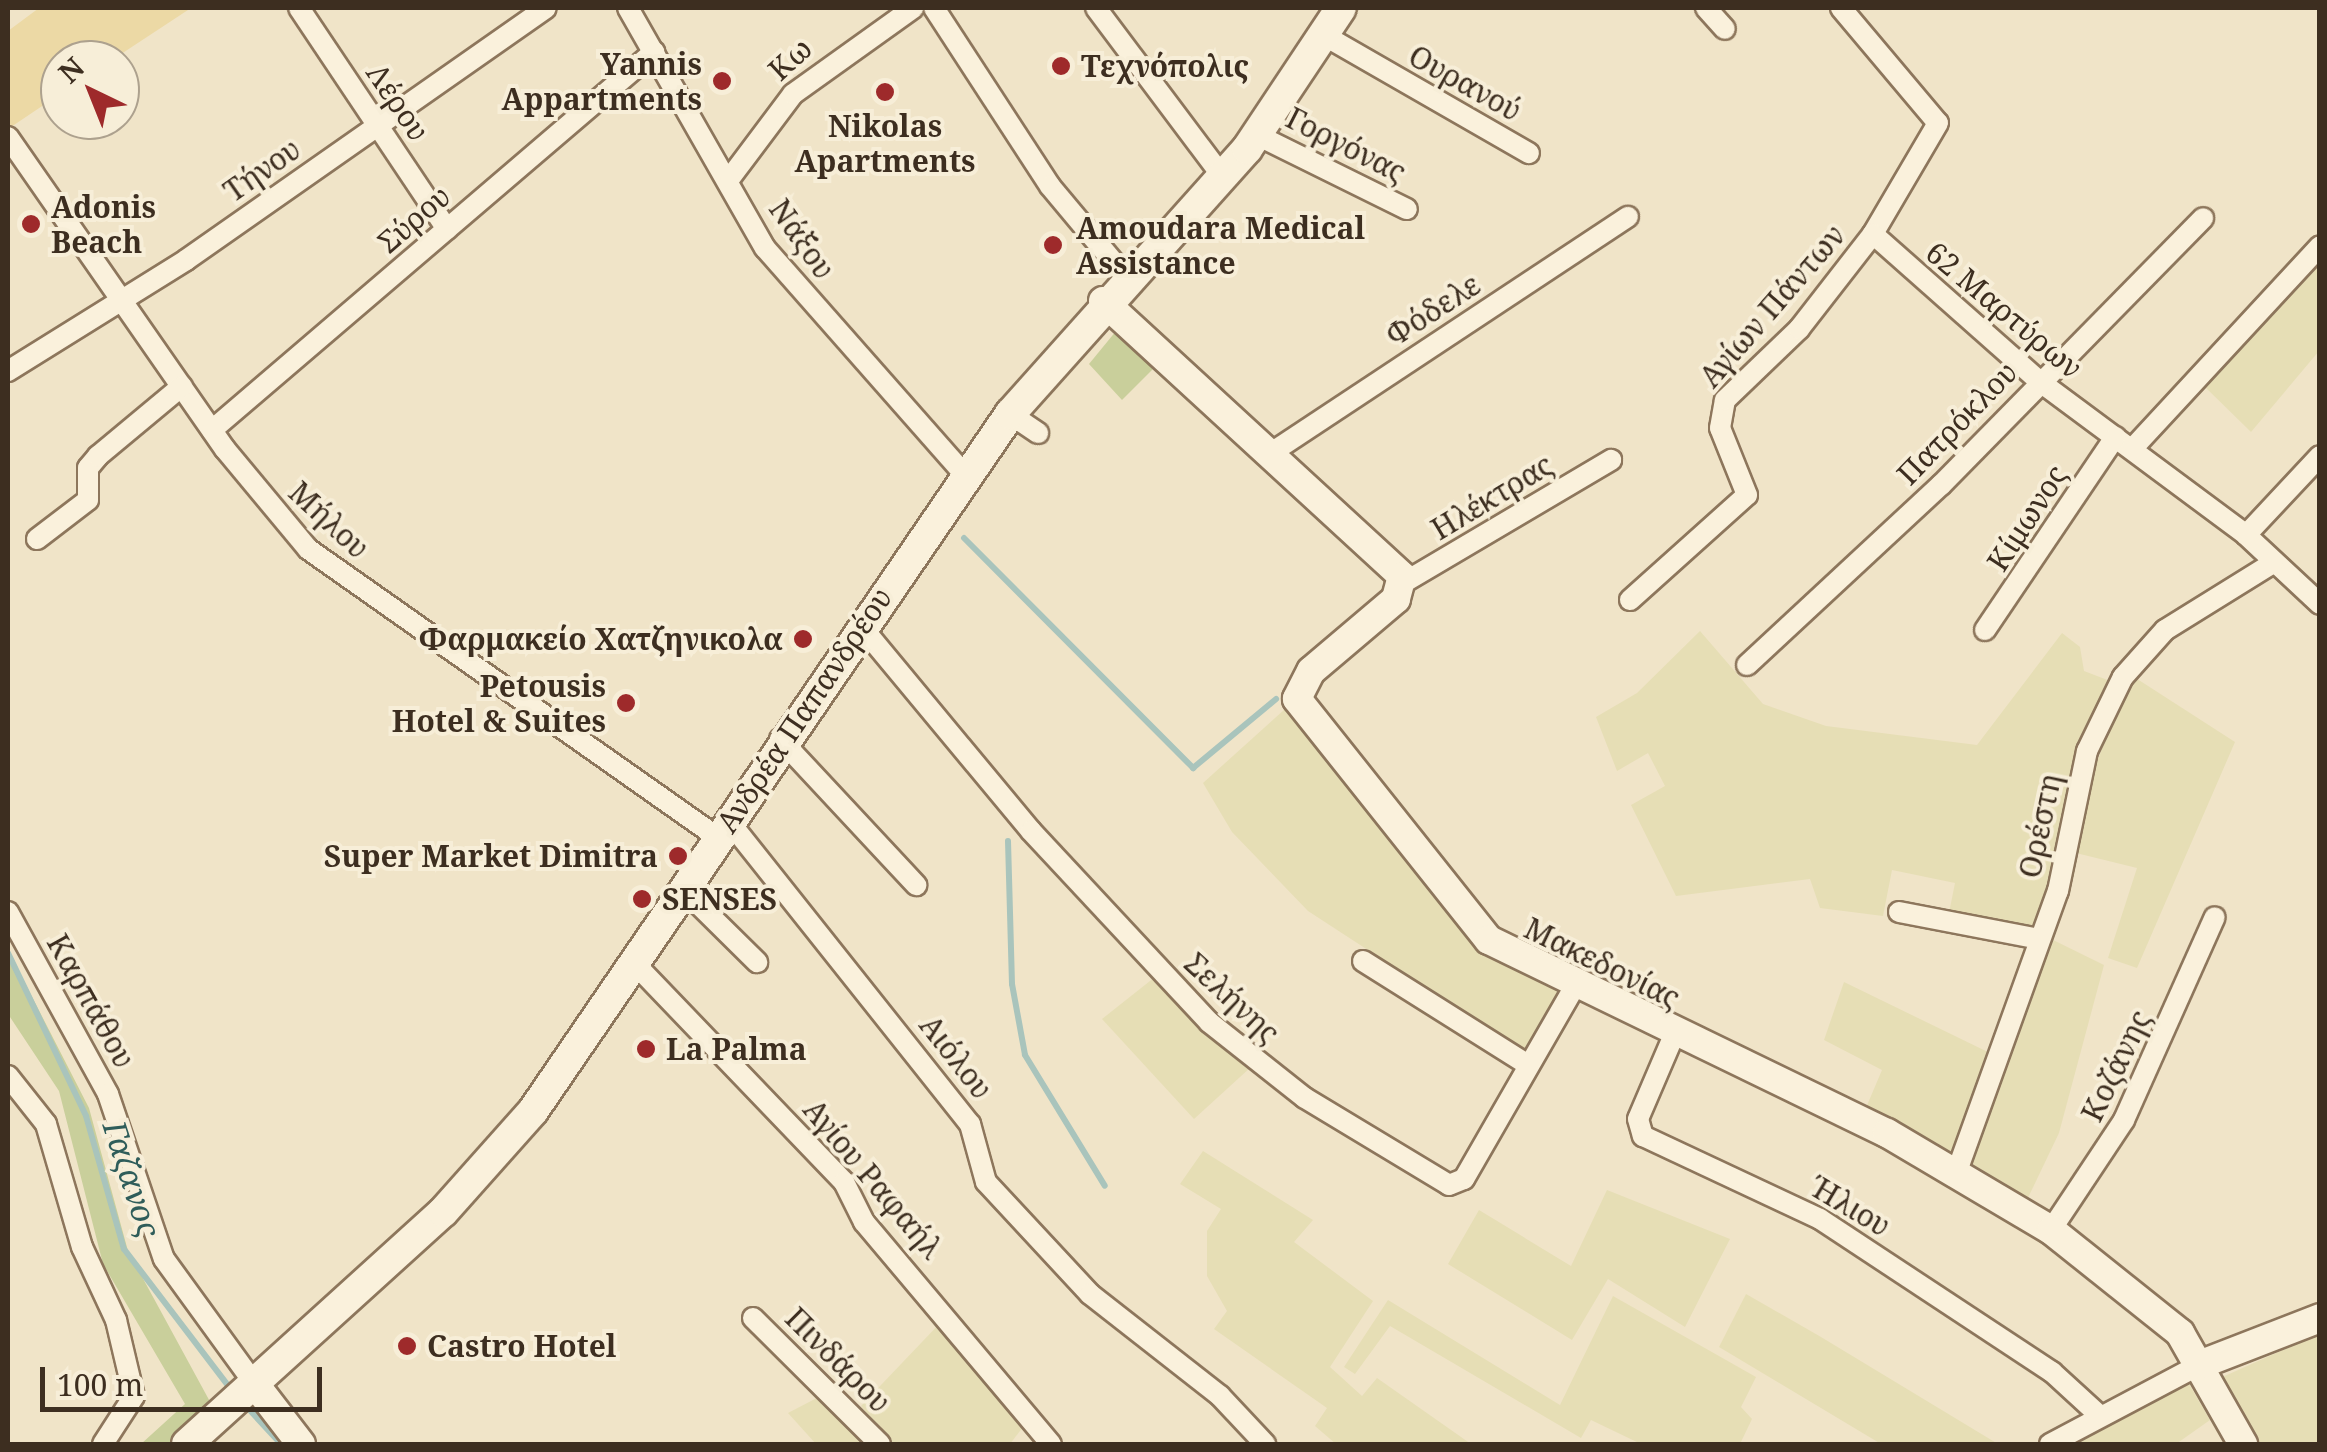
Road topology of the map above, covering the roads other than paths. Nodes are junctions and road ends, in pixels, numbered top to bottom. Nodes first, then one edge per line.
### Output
1 (299, 8) edge
2 (546, 8) edge
3 (628, 8) edge
4 (912, 8) edge
5 (934, 8) edge
6 (1096, 8) edge
7 (1341, 8) edge
8 (1706, 8) edge
9 (1841, 8) edge
10 (1725, 28) dead end
11 (1320, 33) junction
12 (654, 52) junction
13 (378, 125) junction
14 (1258, 135) junction
15 (8, 137) edge
16 (1530, 153) dead end
17 (1222, 177) junction
18 (730, 178) junction
19 (1407, 210) dead end
20 (1628, 217) dead end
21 (2204, 218) dead end
22 (448, 230) junction
23 (1873, 234) junction
24 (2320, 246) edge
25 (1126, 277) junction
26 (125, 295) junction
27 (1103, 301) junction
28 (8, 372) edge
29 (2039, 381) junction
30 (182, 386) junction
31 (1010, 414) junction
32 (212, 430) junction
33 (1038, 433) dead end
34 (2124, 442) junction
35 (1271, 453) junction
36 (2320, 456) edge
37 (1611, 460) dead end
38 (966, 476) junction
39 (2246, 536) junction
40 (36, 539) dead end
41 (2273, 563) junction
42 (1404, 583) junction
43 (1630, 600) dead end
44 (2320, 604) edge
45 (860, 626) junction
46 (1985, 630) dead end
47 (1746, 664) dead end
48 (780, 739) junction
49 (722, 828) junction
50 (916, 885) dead end
51 (684, 890) junction
52 (8, 912) edge
53 (1899, 912) dead end
54 (2214, 917) dead end
55 (2039, 939) junction
56 (1363, 961) dead end
57 (757, 962) dead end
58 (635, 964) junction
59 (1574, 988) junction
60 (1674, 1034) junction
61 (1528, 1065) junction
62 (8, 1076) edge
63 (1957, 1171) junction
64 (2051, 1230) junction
65 (752, 1318) dead end
66 (2320, 1318) edge
67 (2199, 1365) junction
68 (250, 1388) junction
69 (2100, 1416) junction
70 (192, 1440) edge
71 (103, 1444) edge
72 (301, 1444) edge
73 (880, 1444) edge
74 (1050, 1444) edge
75 (1265, 1444) edge
76 (2050, 1444) edge
77 (2243, 1444) edge

1 - 13 street, Λέρου
2 - 13 street, Τήνου
3 - 12 street, Νάξου
4 - 18 street, Κω
5 - 25 street
6 - 17 street
7 - 11 main road, Ανδρέα Παπανδρέου
8 - 10 street
9 - 23 street
11 - 14 main road, Ανδρέα Παπανδρέου
11 - 16 street, Ουρανού
12 - 18 street, Νάξου
12 - 22 street, Σύρου
13 - 22 street, Λέρου
13 - 26 street, Τήνου
14 - 17 main road, Ανδρέα Παπανδρέου
14 - 19 street, Γοργόνας
15 - 26 street, Μήλου
17 - 25 main road, Ανδρέα Παπανδρέου
18 - 38 street, Νάξου
20 - 35 street, Φόδελε
21 - 29 street, Πατρόκλου
22 - 32 street, Σύρου
23 - 29 street, 62 Μαρτύρων
23 - 43 street, Αγίων Πάντων
24 - 34 street, Κίμωνος
25 - 27 main road, Ανδρέα Παπανδρέου
26 - 28 street, Τήνου
26 - 30 street, Μήλου
27 - 31 main road, Ανδρέα Παπανδρέου
27 - 35 street
29 - 34 street, 62 Μαρτύρων
29 - 47 street, Πατρόκλου
30 - 32 street, Μήλου
30 - 40 street
31 - 33 street
31 - 38 main road, Ανδρέα Παπανδρέου
32 - 49 street, Μήλου
34 - 39 street, 62 Μαρτύρων
34 - 46 street, Κίμωνος
35 - 42 street
36 - 39 street
37 - 42 street, Ηλέκτρας
38 - 45 main road, Ανδρέα Παπανδρέου
39 - 41 street, 62 Μαρτύρων
41 - 44 street, 62 Μαρτύρων
41 - 55 street, Ορέστη
42 - 59 street, Μακεδονίας
45 - 48 main road, Ανδρέα Παπανδρέου
45 - 61 street, Σελήνης
48 - 49 main road, Ανδρέα Παπανδρέου
48 - 50 street
49 - 51 main road, Ανδρέα Παπανδρέου
49 - 75 street, Αιόλου
51 - 57 street
51 - 58 main road, Ανδρέα Παπανδρέου
52 - 68 street, Καρπάθου
53 - 55 street
54 - 64 street, Κοζάνης
55 - 63 street, Ορέστη
56 - 61 street
58 - 68 main road, Ανδρέα Παπανδρέου
58 - 74 street, Αγίου Ραφαήλ
59 - 60 street, Μακεδονίας
59 - 61 street, Σελήνης
60 - 63 street, Μακεδονίας
60 - 69 street, Ήλιου
62 - 71 street
63 - 64 street, Μακεδονίας
64 - 67 street, Μακεδονίας
65 - 73 street, Πινδάρου
66 - 67 street
67 - 69 street
67 - 77 street, Μακεδονίας
68 - 70 main road, Ανδρέα Παπανδρέου
68 - 72 street
69 - 76 street

